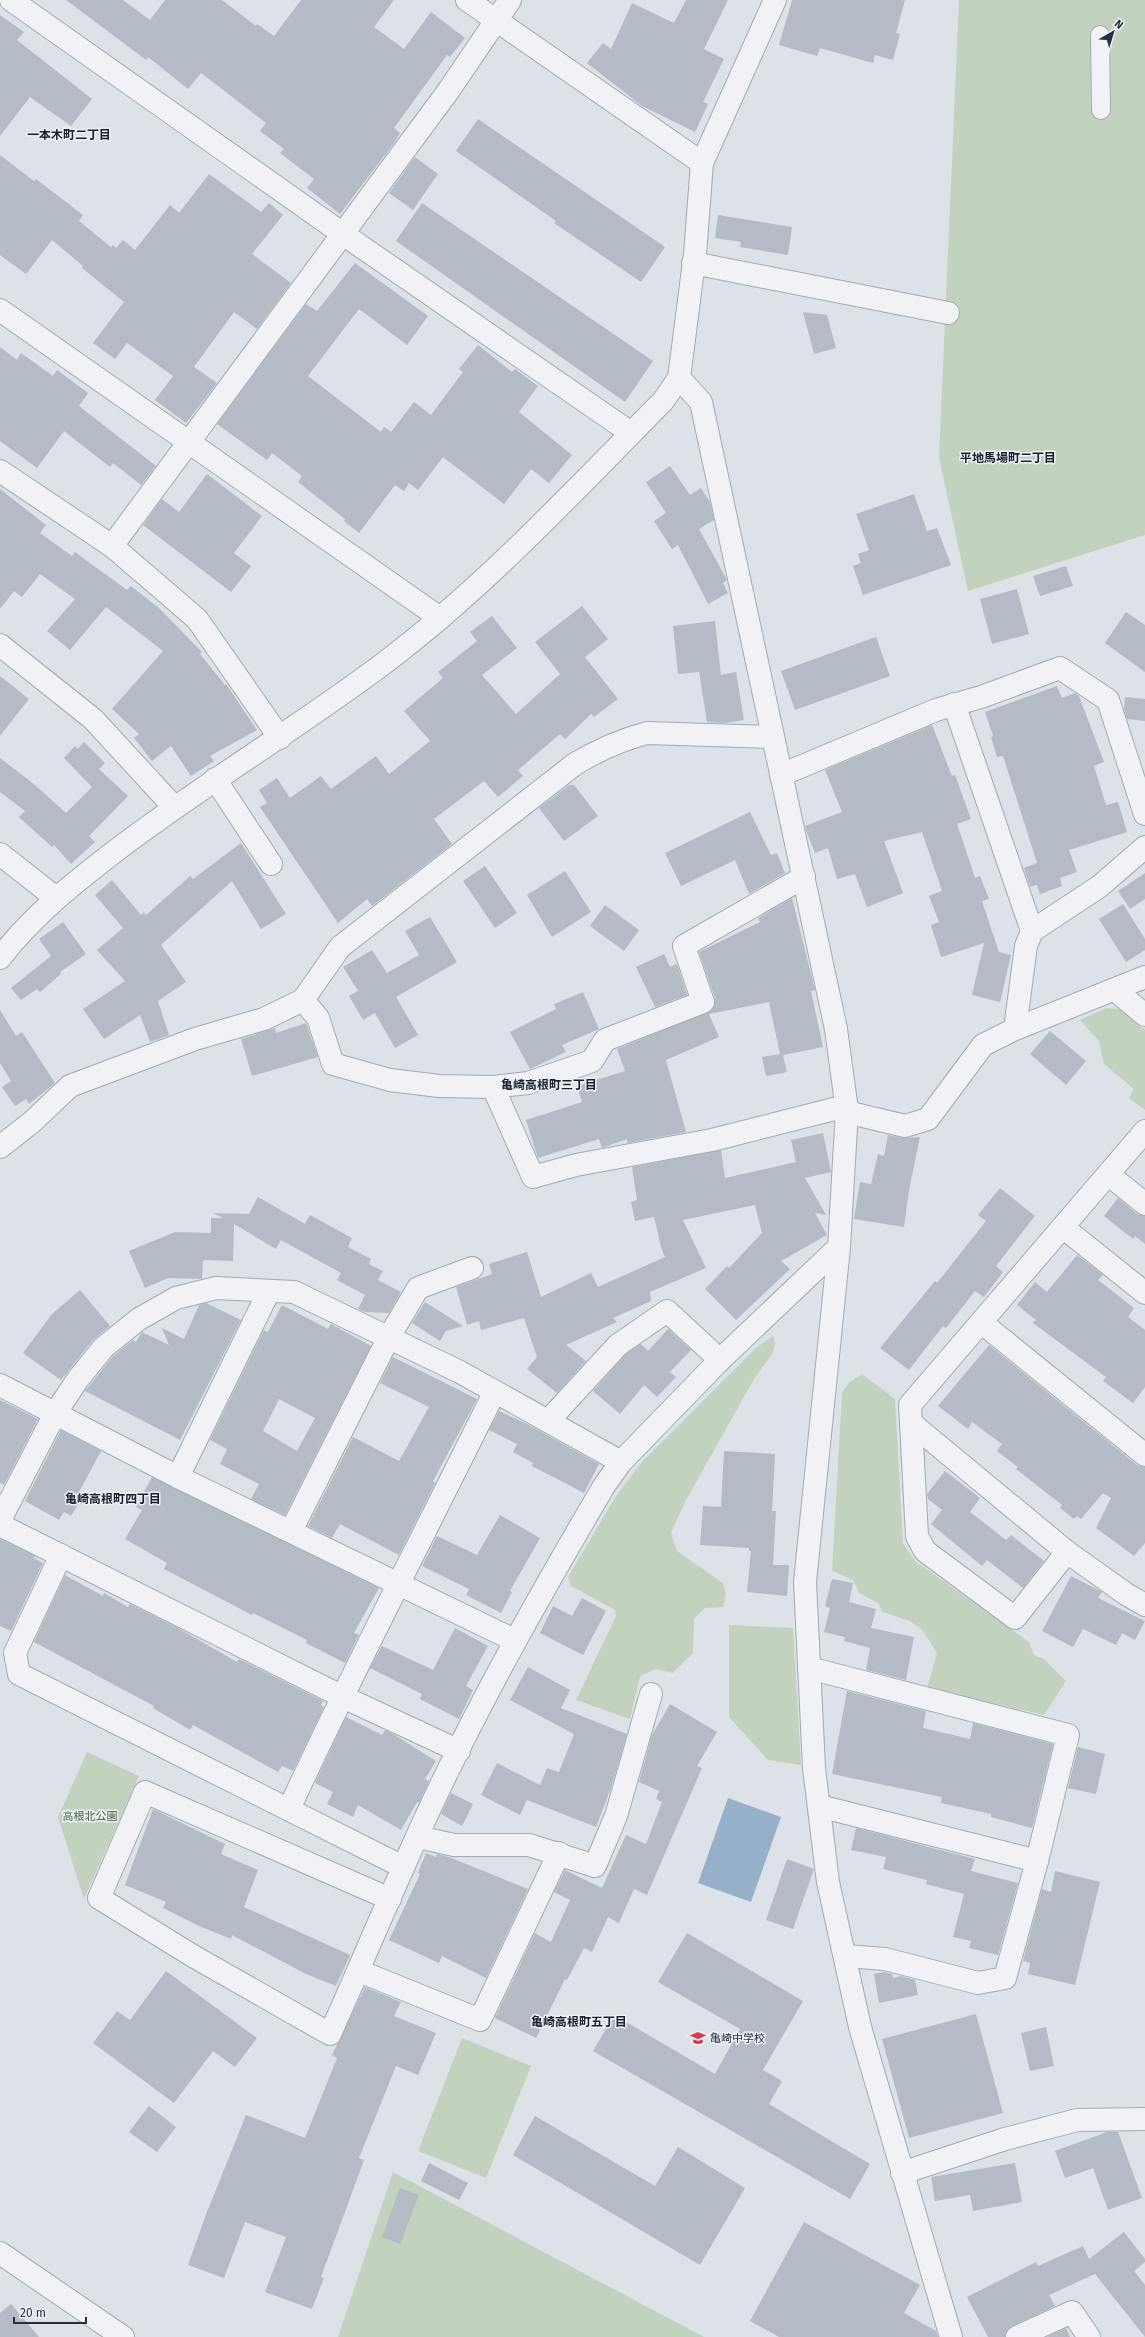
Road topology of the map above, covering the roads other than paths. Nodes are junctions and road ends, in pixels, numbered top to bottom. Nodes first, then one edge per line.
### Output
1 (11, 0) edge
2 (467, 0) edge
3 (510, 0) edge
4 (775, 0) edge
5 (496, 21) junction
6 (1100, 35) dead end
7 (1101, 110) dead end
8 (702, 163) junction
9 (343, 234) junction
10 (694, 263) junction
11 (0, 310) edge
12 (948, 313) dead end
13 (679, 378) junction
14 (631, 433) junction
15 (190, 441) junction
16 (1, 473) edge
17 (112, 546) junction
18 (440, 618) junction
19 (0, 645) edge
20 (954, 704) junction
21 (773, 737) junction
22 (280, 738) junction
23 (781, 775) junction
24 (216, 779) junction
25 (174, 807) junction
26 (1145, 814) edge
27 (1145, 847) edge
28 (0, 854) edge
29 (271, 864) dead end
30 (804, 877) junction
31 (56, 898) junction
32 (1032, 931) junction
33 (0, 958) edge
34 (1145, 977) edge
35 (1115, 990) junction
36 (303, 1000) junction
37 (1145, 1015) edge
38 (1016, 1029) junction
39 (494, 1087) junction
40 (847, 1110) junction
41 (1145, 1131) edge
42 (0, 1147) edge
43 (1109, 1175) junction
44 (1145, 1204) edge
45 (1064, 1228) junction
46 (839, 1247) junction
47 (472, 1268) dead end
48 (269, 1290) junction
49 (1145, 1294) edge
50 (982, 1323) junction
51 (389, 1337) junction
52 (720, 1360) junction
53 (0, 1385) edge
54 (494, 1393) junction
55 (56, 1412) junction
56 (548, 1421) junction
57 (911, 1423) junction
58 (1145, 1455) edge
59 (621, 1462) junction
60 (178, 1477) junction
61 (0, 1520) edge
62 (0, 1525) edge
63 (291, 1531) junction
64 (1067, 1552) junction
65 (62, 1555) junction
66 (400, 1584) junction
67 (1145, 1605) edge
68 (514, 1640) junction
69 (809, 1668) junction
70 (651, 1694) dead end
71 (341, 1696) junction
72 (459, 1751) junction
73 (819, 1806) junction
74 (289, 1809) junction
75 (418, 1837) junction
76 (559, 1853) junction
77 (1037, 1861) junction
78 (403, 1867) junction
79 (390, 1899) junction
80 (846, 1956) junction
81 (359, 1972) junction
82 (1145, 2119) edge
83 (902, 2173) junction
84 (0, 2253) edge
85 (123, 2337) edge
86 (951, 2337) edge
87 (1017, 2337) edge
88 (1090, 2337) edge

1 - 9 street
2 - 5 street
3 - 5 street
4 - 8 street
5 - 8 street
5 - 9 street
6 - 7 street
8 - 10 street
9 - 14 street
9 - 15 street
10 - 12 street
10 - 13 street
11 - 15 street
13 - 14 street
13 - 21 street
14 - 18 street
15 - 17 street
15 - 18 street
16 - 17 street
17 - 22 street
18 - 22 street
19 - 25 street
20 - 23 street
20 - 26 street
20 - 32 street
21 - 23 street
21 - 36 street
22 - 24 street
23 - 30 street
24 - 25 street
24 - 29 street
25 - 31 street
27 - 32 street
28 - 31 street
30 - 39 street
30 - 40 street
31 - 33 street
32 - 38 street
34 - 35 street
35 - 37 street
35 - 38 street
36 - 39 street
36 - 42 street
38 - 40 street
39 - 40 street
40 - 46 street
41 - 43 street
43 - 44 street
43 - 45 street
45 - 49 street
45 - 50 street
46 - 52 street
46 - 69 street
47 - 51 street
48 - 51 street
48 - 55 street
48 - 60 street
50 - 57 street
50 - 58 street
51 - 54 street
51 - 63 street
52 - 56 street
52 - 59 street
53 - 55 street
54 - 56 street
54 - 66 street
55 - 60 street
55 - 61 street
56 - 59 street
57 - 64 street
57 - 64 street
59 - 68 street
60 - 63 street
62 - 65 street
63 - 66 street
64 - 67 street
65 - 71 street
65 - 74 street
66 - 68 street
66 - 71 street
68 - 72 street
69 - 73 street
69 - 77 street
70 - 76 street
71 - 72 street
71 - 74 street
72 - 75 street
73 - 77 street
73 - 80 street
74 - 78 street
75 - 76 street
75 - 78 street
76 - 81 street
77 - 80 street
78 - 79 street
79 - 81 street
79 - 81 street
80 - 83 street
82 - 83 street
83 - 86 street
84 - 85 street
87 - 88 street

